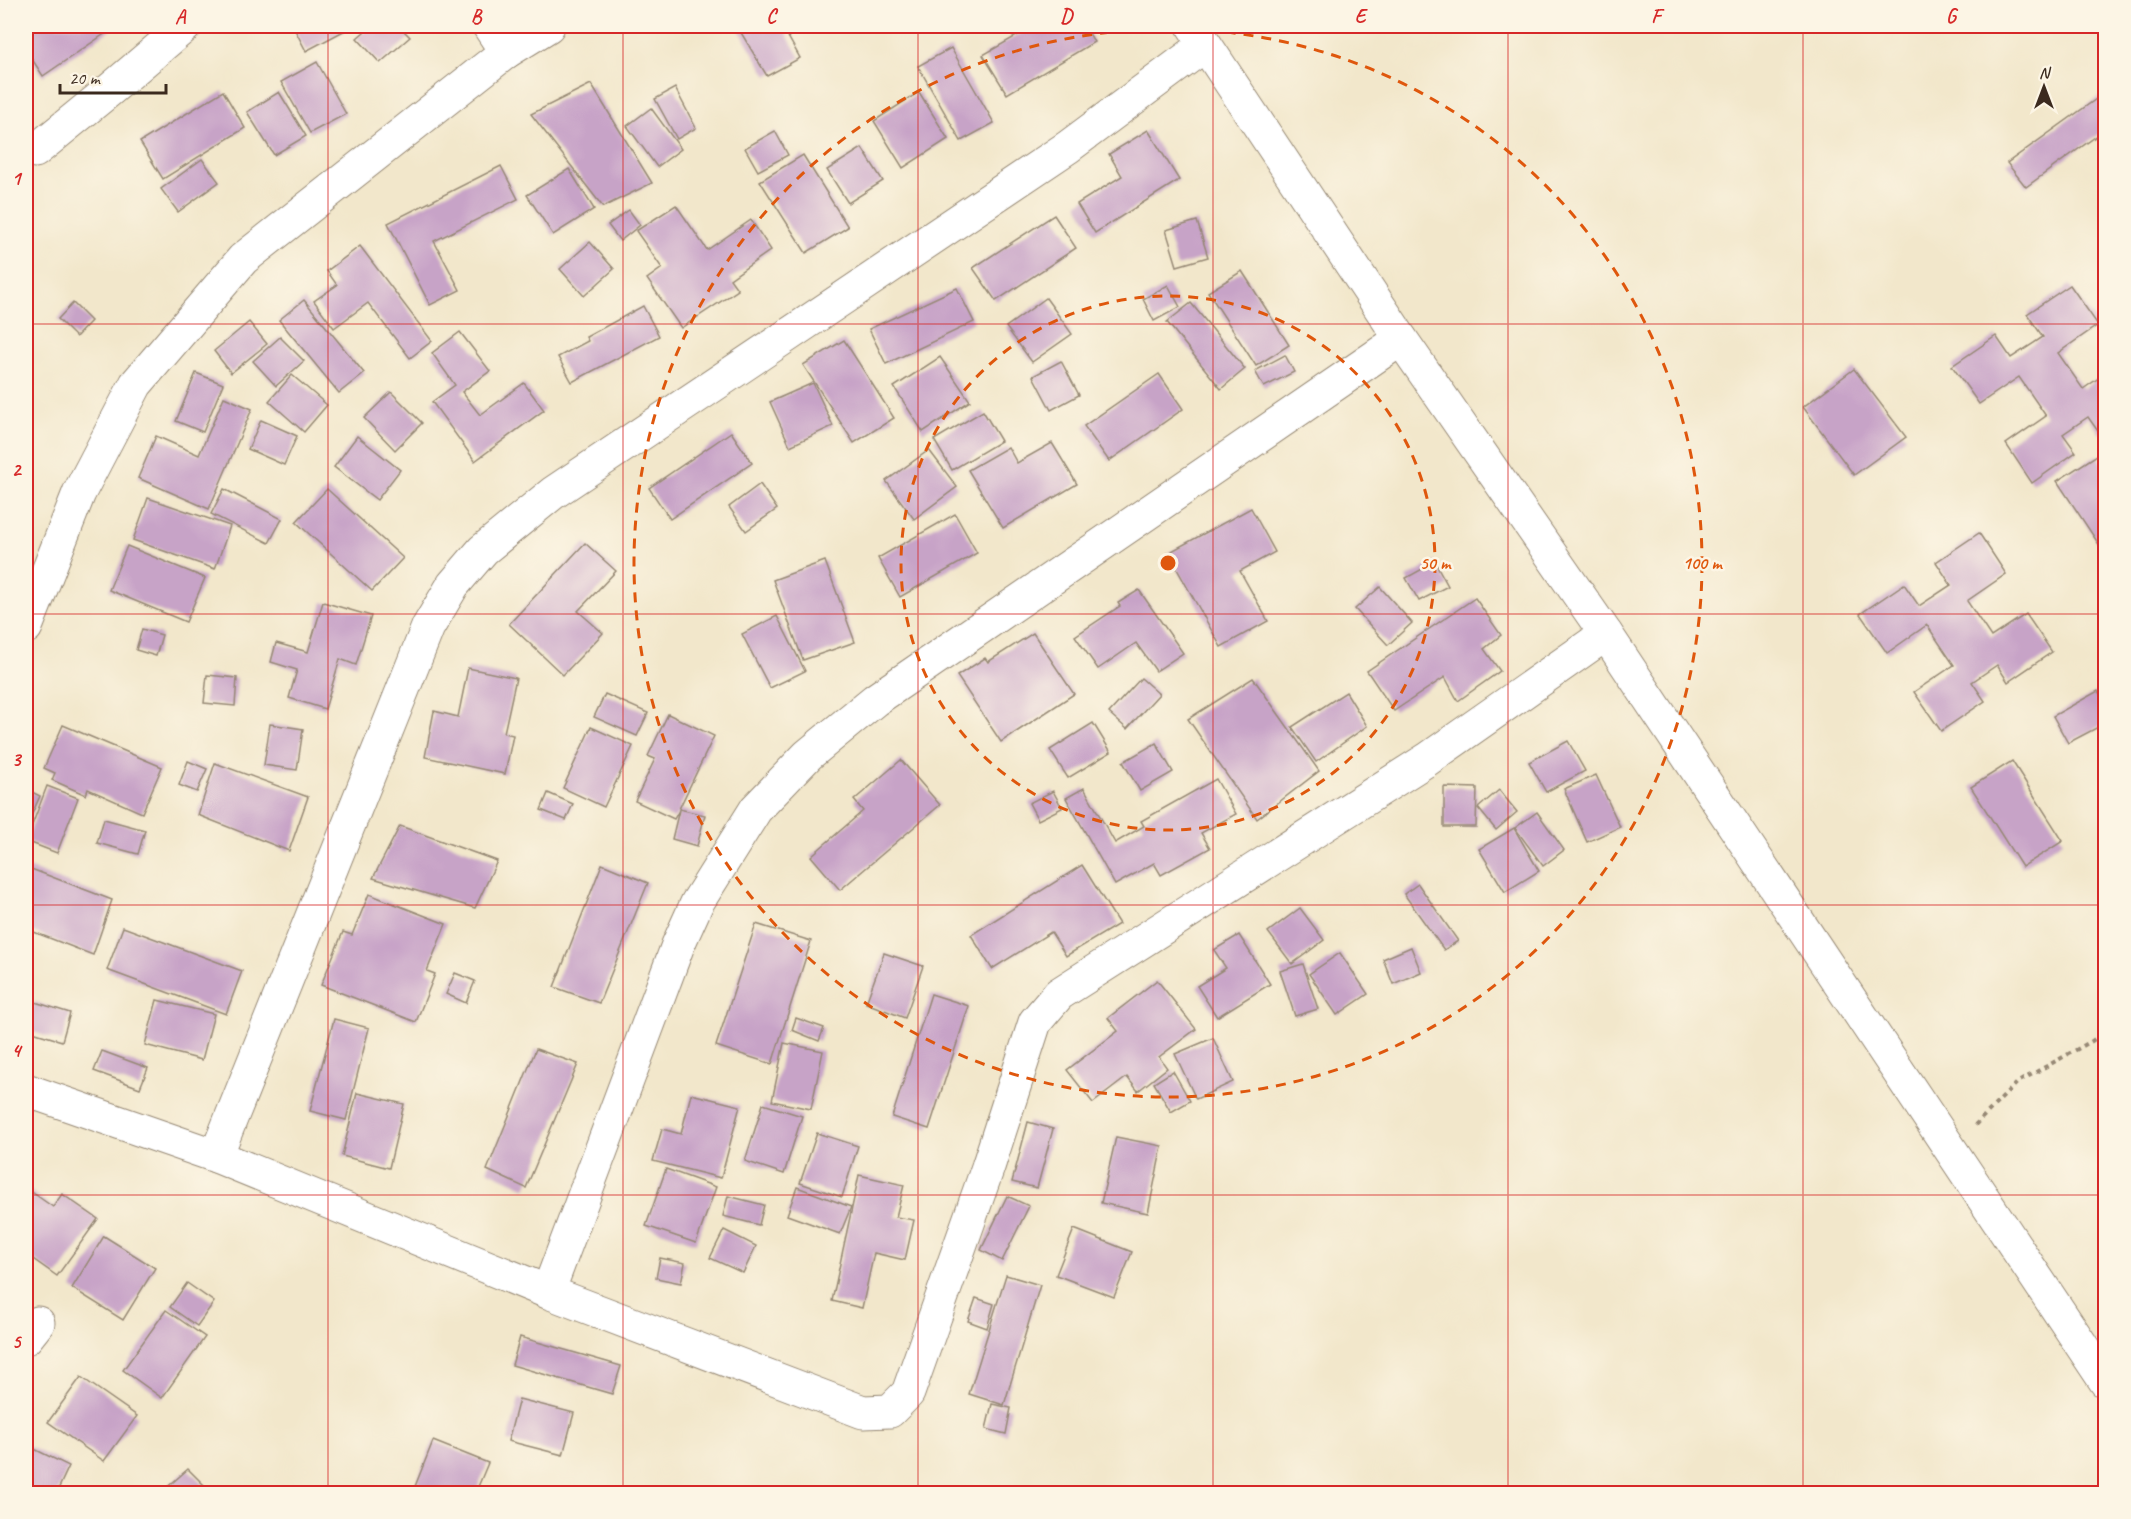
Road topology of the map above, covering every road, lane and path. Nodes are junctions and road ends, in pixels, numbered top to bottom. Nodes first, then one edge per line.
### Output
1 (186, 26) edge
2 (548, 26) edge
3 (1199, 35) edge
4 (497, 39) edge
5 (29, 155) edge
6 (1401, 339) junction
7 (26, 627) edge
8 (1606, 634) junction
9 (2106, 1030) edge
10 (26, 1090) edge
11 (1951, 1149) junction
12 (216, 1156) junction
13 (548, 1292) junction
14 (2106, 1382) edge

1 - 5 street
2 - 4 street
3 - 6 street
3 - 12 street
4 - 7 street
6 - 8 street
6 - 13 street
8 - 11 street
8 - 13 street
9 - 11 path
10 - 12 street
11 - 14 street
12 - 13 street

